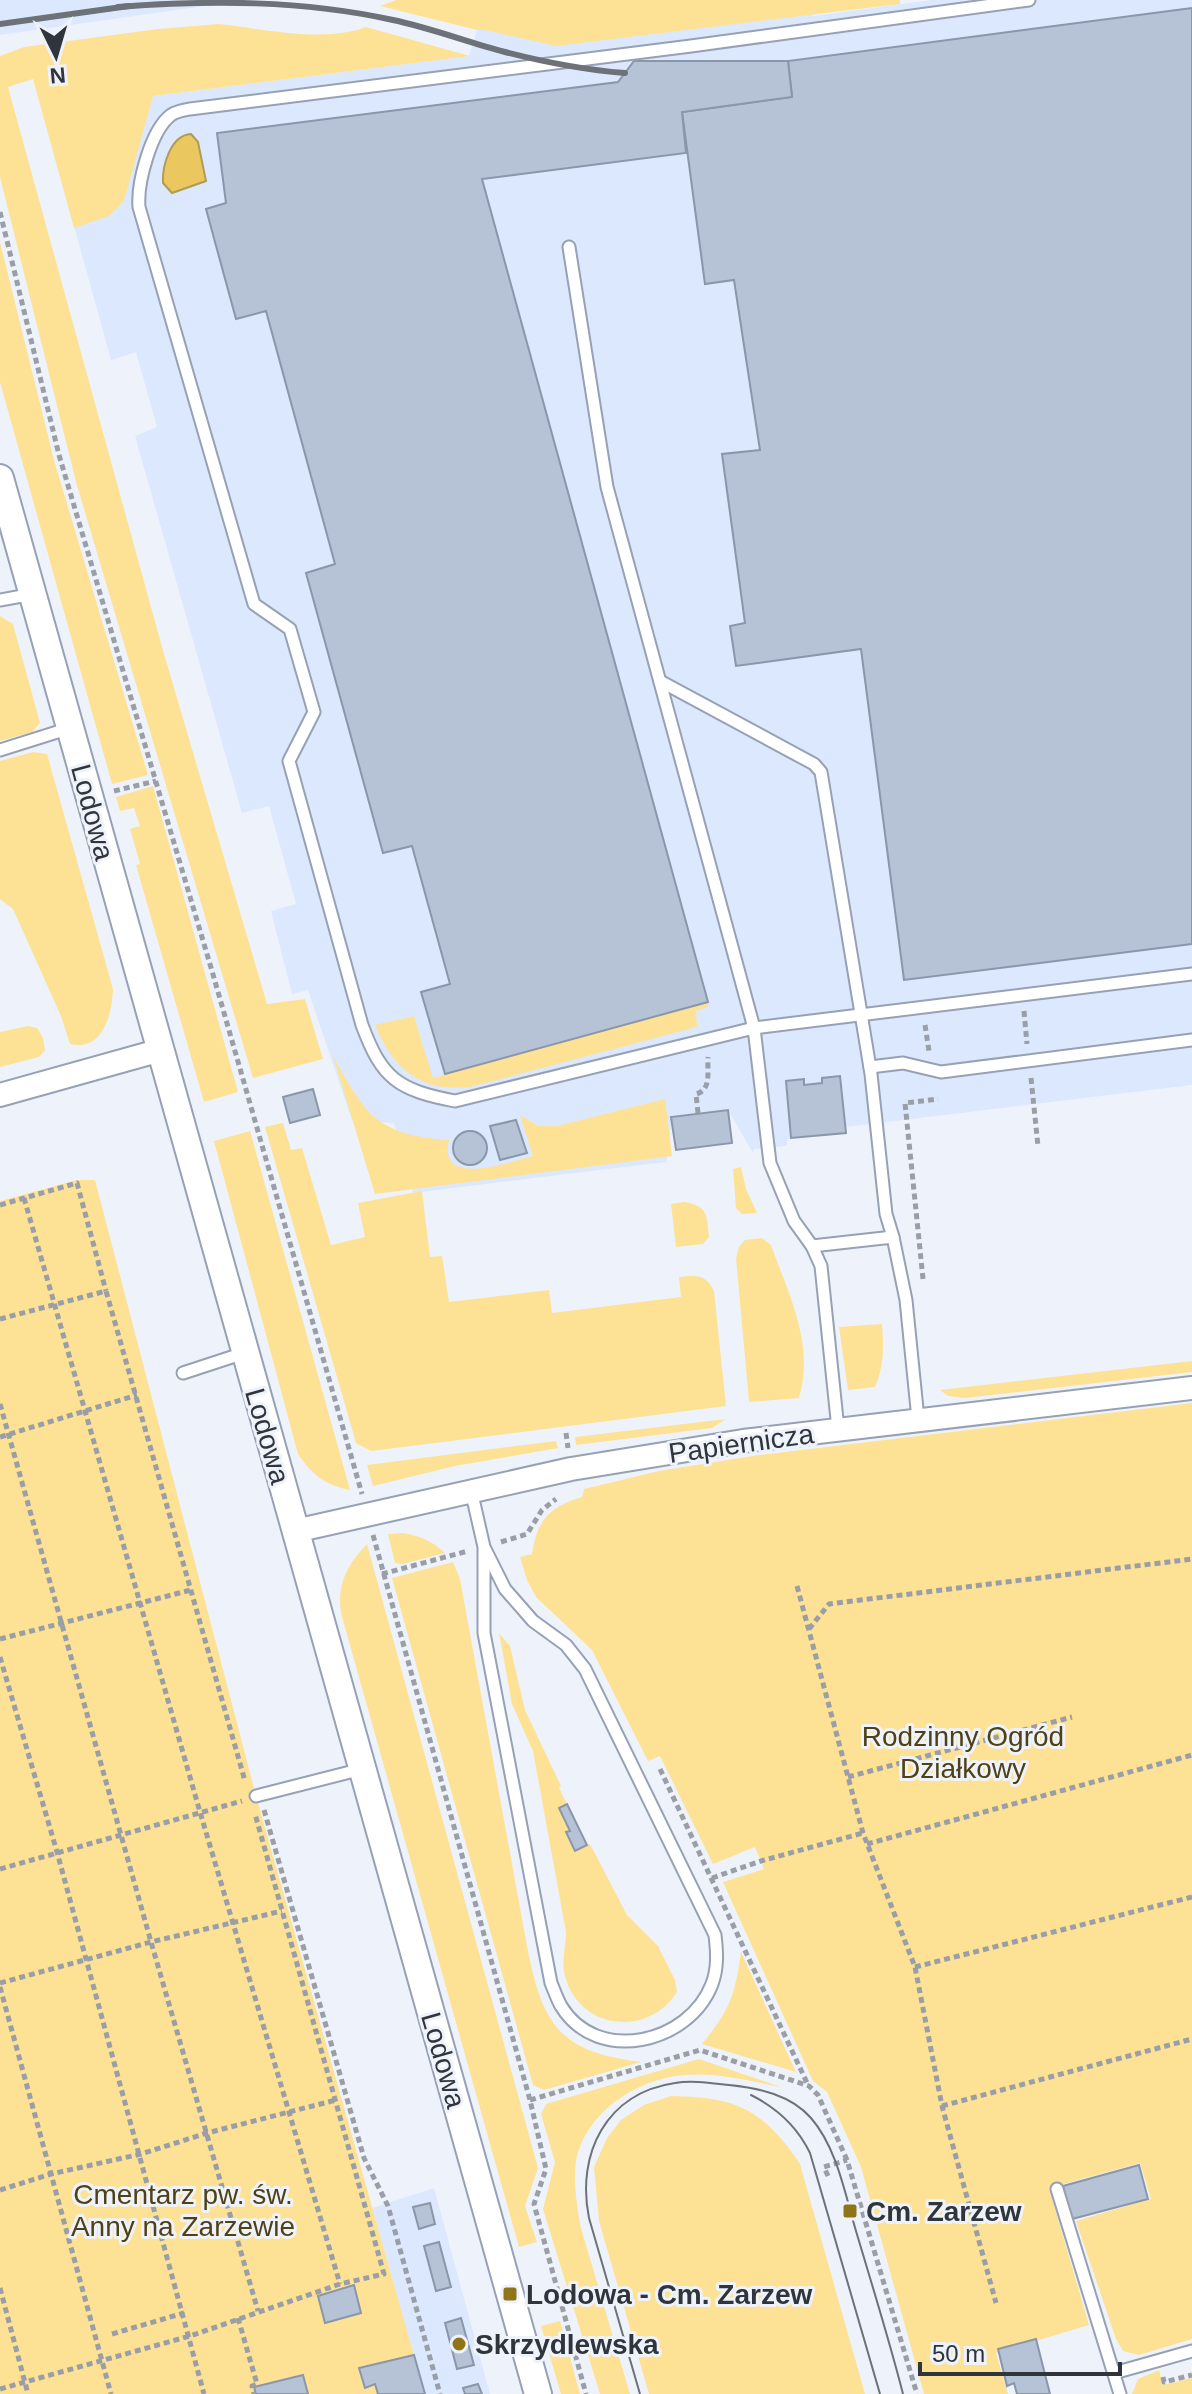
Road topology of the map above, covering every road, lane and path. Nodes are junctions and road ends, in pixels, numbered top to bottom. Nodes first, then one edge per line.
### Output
1 (1029, 0) edge
2 (0, 212) edge
3 (569, 247) dead end
4 (0, 478) edge
5 (34, 594) junction
6 (0, 600) edge
7 (660, 681) junction
8 (71, 728) junction
9 (0, 750) edge
10 (1192, 974) edge
11 (923, 1008) junction
12 (862, 1015) junction
13 (754, 1028) junction
14 (1192, 1040) edge
15 (161, 1050) junction
16 (870, 1067) junction
17 (931, 1070) junction
18 (1032, 1089) dead end
19 (0, 1095) edge
20 (907, 1121) dead end
21 (1038, 1146) dead end
22 (24, 1198) junction
23 (0, 1205) edge
24 (893, 1237) junction
25 (812, 1246) junction
26 (106, 1291) junction
27 (56, 1305) junction
28 (0, 1319) edge
29 (245, 1353) junction
30 (183, 1373) dead end
31 (1192, 1388) edge
32 (137, 1395) junction
33 (0, 1404) edge
34 (86, 1411) junction
35 (918, 1419) junction
36 (838, 1429) junction
37 (566, 1433) dead end
38 (8, 1434) junction
39 (0, 1437) edge
40 (571, 1469) junction
41 (471, 1490) junction
42 (368, 1515) junction
43 (295, 1531) junction
44 (484, 1547) junction
45 (1192, 1559) edge
46 (382, 1574) junction
47 (797, 1586) dead end
48 (191, 1590) junction
49 (140, 1603) junction
50 (61, 1624) junction
51 (808, 1629) junction
52 (0, 1639) edge
53 (0, 1657) edge
54 (1072, 1717) dead end
55 (1192, 1755) edge
56 (362, 1769) junction
57 (848, 1777) junction
58 (255, 1797) junction
59 (200, 1812) junction
60 (863, 1833) junction
61 (122, 1836) junction
62 (867, 1844) junction
63 (57, 1852) junction
64 (0, 1869) edge
65 (692, 1885) junction
66 (1192, 1897) edge
67 (282, 1911) junction
68 (233, 1923) junction
69 (151, 1942) junction
70 (87, 1960) junction
71 (915, 1967) junction
72 (0, 1985) edge
73 (1192, 2039) edge
74 (336, 2100) junction
75 (530, 2100) junction
76 (942, 2106) junction
77 (290, 2114) junction
78 (207, 2133) junction
79 (141, 2154) junction
80 (847, 2160) junction
81 (51, 2174) junction
82 (828, 2176) dead end
83 (1057, 2189) dead end
84 (0, 2190) edge
85 (340, 2284) junction
86 (0, 2288) edge
87 (996, 2303) dead end
88 (258, 2311) junction
89 (184, 2313) junction
90 (238, 2318) junction
91 (112, 2334) dead end
92 (190, 2336) junction
93 (1192, 2351) edge
94 (102, 2360) junction
95 (1114, 2373) junction
96 (24, 2382) junction
97 (0, 2389) edge
98 (28, 2394) edge
99 (111, 2394) edge
100 (204, 2394) edge
101 (254, 2394) edge
102 (440, 2394) edge
103 (538, 2394) edge
104 (586, 2394) edge
105 (917, 2394) edge
106 (1120, 2394) edge

1 - 13 lane
2 - 42 path
3 - 7 lane
4 - 5 street, Lodowa
5 - 6 lane
5 - 8 street, Lodowa
7 - 12 lane
7 - 13 lane
8 - 9 lane
8 - 15 street, Lodowa
10 - 11 lane
11 - 12 lane
11 - 17 path
12 - 13 lane
12 - 16 lane
13 - 25 lane
14 - 17 lane
15 - 19 street
15 - 29 street, Lodowa
16 - 17 lane
16 - 24 lane
17 - 20 path
18 - 21 path
22 - 23 path
22 - 26 path
22 - 27 path
24 - 25 lane
24 - 35 lane
25 - 36 lane
26 - 27 path
26 - 32 path
27 - 28 path
27 - 34 path
29 - 30 lane
29 - 43 street, Lodowa
31 - 35 street, Papiernicza
32 - 34 path
32 - 48 path
33 - 38 path
34 - 38 path
34 - 49 path
35 - 36 street, Papiernicza
36 - 40 street, Papiernicza
37 - 40 path
38 - 39 path
38 - 50 path
40 - 41 street, Papiernicza
40 - 44 path
41 - 42 street, Papiernicza
41 - 44 lane
42 - 43 street, Papiernicza
42 - 46 path
43 - 56 street, Lodowa
44 - 46 path
44 - 65 lane
44 - 65 lane
45 - 51 path
46 - 75 path
47 - 51 path
48 - 49 path
48 - 58 path
49 - 50 path
49 - 59 path
50 - 52 path
50 - 61 path
51 - 57 path
53 - 63 path
54 - 57 path
55 - 62 path
56 - 58 lane
56 - 103 street, Lodowa
57 - 60 path
58 - 59 path
58 - 67 path
58 - 102 path
59 - 61 path
59 - 68 path
60 - 62 path
60 - 65 path
61 - 63 path
61 - 69 path
62 - 71 path
63 - 64 path
63 - 70 path
66 - 71 path
67 - 68 path
67 - 74 path
68 - 69 path
68 - 77 path
69 - 70 path
69 - 78 path
70 - 72 path
70 - 79 path
71 - 76 path
72 - 81 path
73 - 76 path
74 - 77 path
74 - 85 path
75 - 80 path
75 - 104 path
76 - 87 path
77 - 78 path
77 - 85 path
78 - 79 path
78 - 88 path
79 - 81 path
79 - 89 path
80 - 82 path
80 - 105 path
81 - 84 path
81 - 94 path
83 - 95 lane
85 - 88 path
86 - 96 path
88 - 90 path
89 - 91 path
89 - 92 path
90 - 92 path
90 - 101 path
92 - 94 path
92 - 100 path
93 - 95 lane
94 - 96 path
94 - 99 path
95 - 106 lane
96 - 97 path
96 - 98 path

